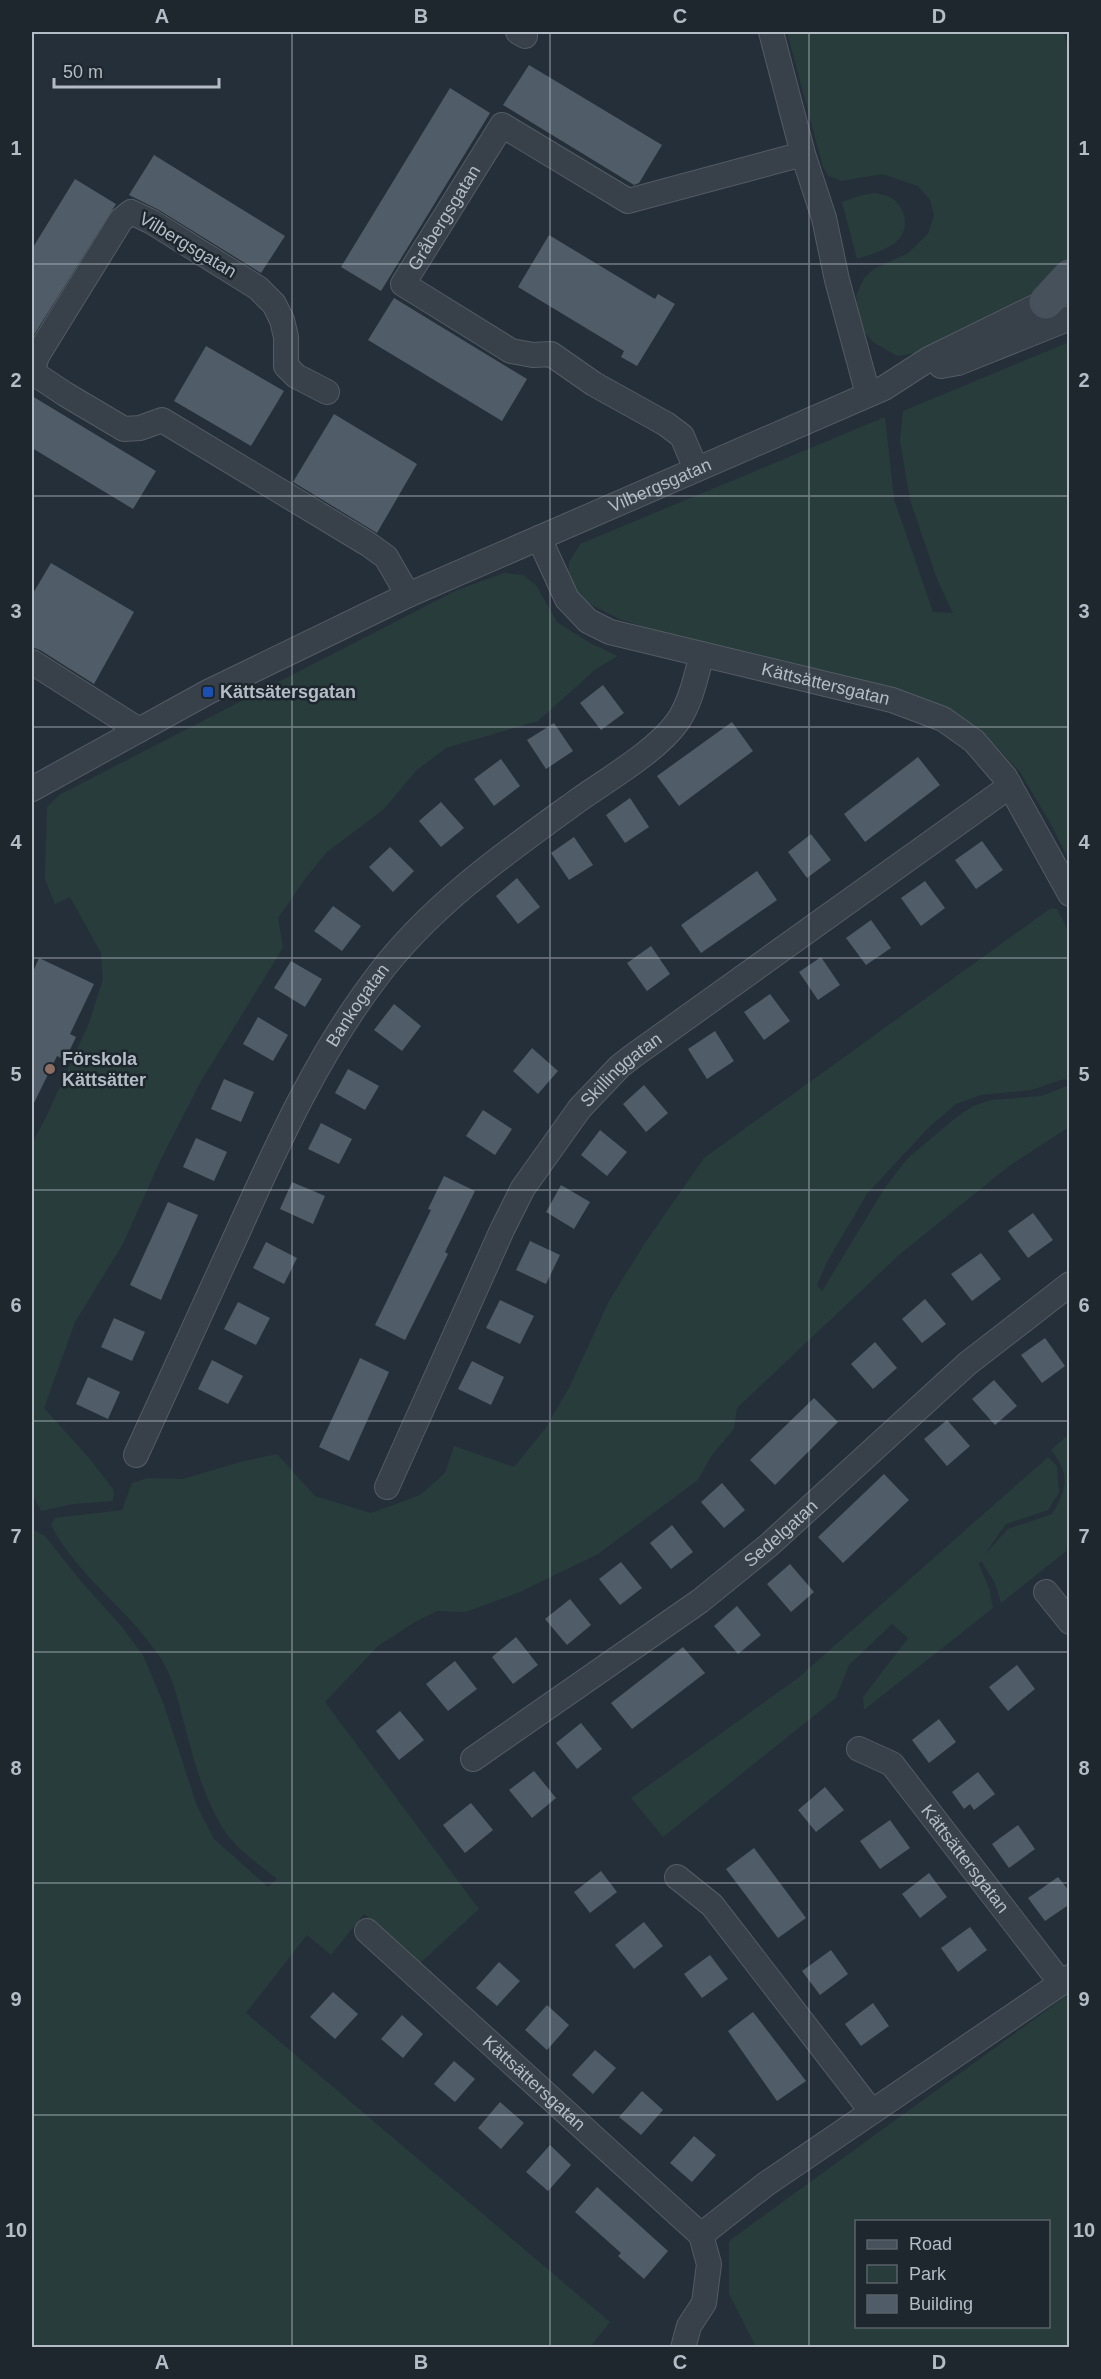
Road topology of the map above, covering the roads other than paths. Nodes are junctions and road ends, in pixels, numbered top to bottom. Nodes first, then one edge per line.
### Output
1 (771, 32) edge
2 (803, 154) junction
3 (1070, 276) edge
4 (1062, 304) edge
5 (32, 372) edge
6 (327, 392) dead end
7 (868, 394) junction
8 (696, 469) junction
9 (539, 538) junction
10 (408, 595) junction
11 (702, 654) junction
12 (32, 662) edge
13 (140, 730) junction
14 (1010, 786) junction
15 (32, 789) edge
16 (1070, 894) edge
17 (1070, 1284) edge
18 (136, 1455) dead end
19 (387, 1487) dead end
20 (1046, 1592) dead end
21 (1070, 1622) edge
22 (859, 1749) dead end
23 (473, 1759) dead end
24 (677, 1877) dead end
25 (367, 1931) dead end
26 (1065, 1980) edge
27 (872, 2112) junction
28 (701, 2235) junction
29 (683, 2348) edge

1 - 2 street
2 - 7 street
2 - 8 street, Gråbergsgatan
3 - 4 main road
4 - 7 street, Vilbergsgatan
5 - 6 street, Vilbergsgatan
5 - 10 street, Vilbergsgatan
7 - 8 street, Vilbergsgatan
8 - 9 street, Vilbergsgatan
9 - 10 street, Vilbergsgatan
9 - 11 street, Kättsättersgatan
10 - 13 street, Vilbergsgatan
11 - 14 street, Kättsättersgatan
11 - 18 street, Bankogatan
12 - 13 street
13 - 15 street, Vilbergsgatan
14 - 16 street, Kättsättersgatan
14 - 19 street, Skillinggatan
17 - 23 street, Sedelgatan
20 - 21 street
22 - 26 street, Kättsättersgatan
24 - 27 street
25 - 28 street, Kättsättersgatan
26 - 27 street, Kättsättersgatan
27 - 28 street, Kättsättersgatan
28 - 29 street

